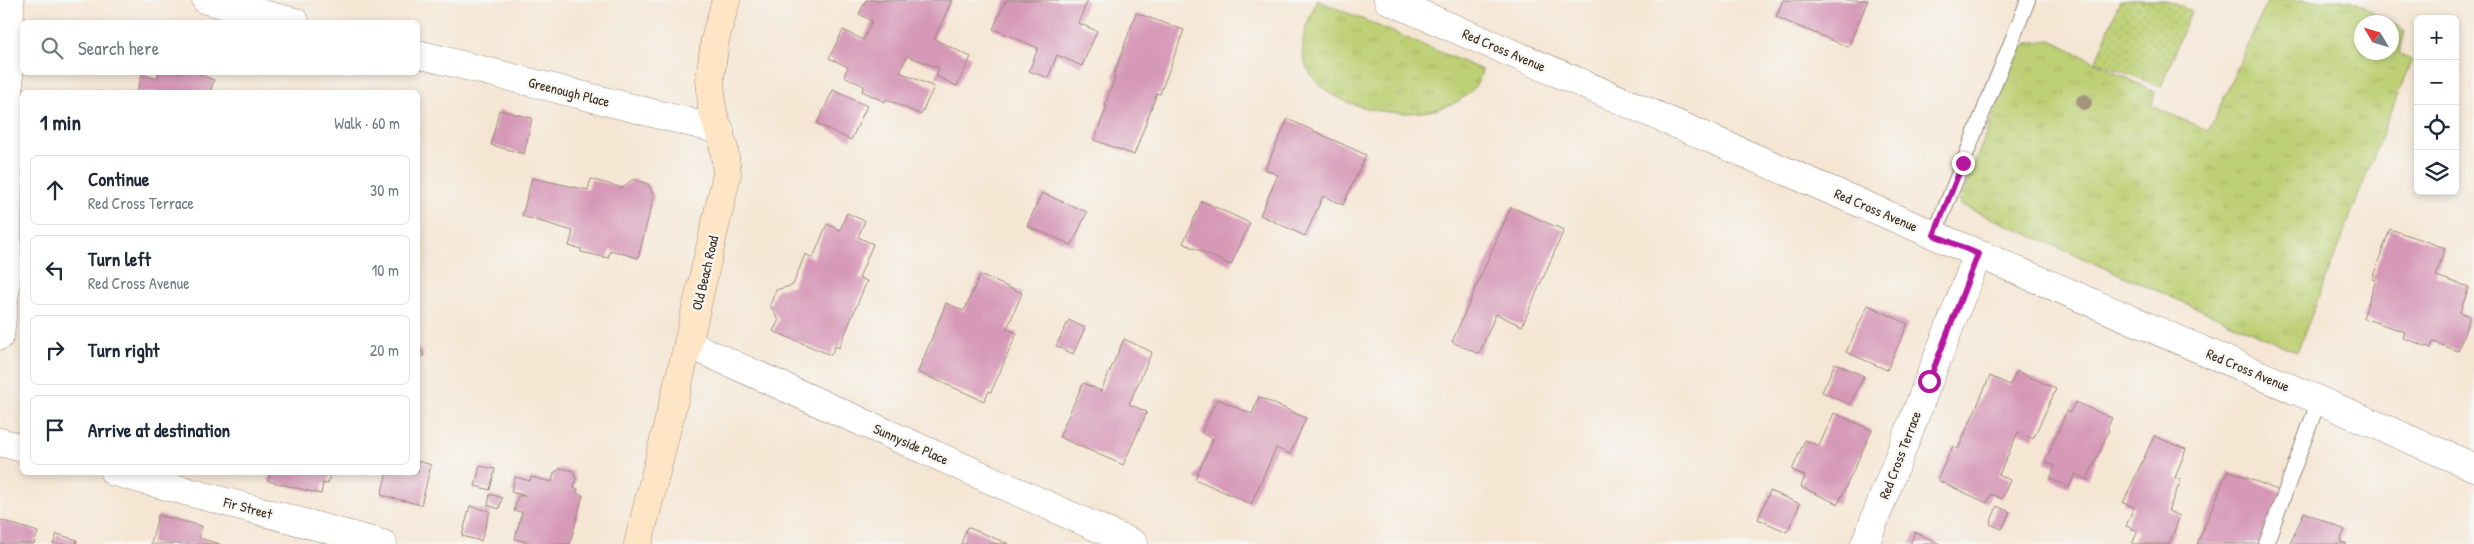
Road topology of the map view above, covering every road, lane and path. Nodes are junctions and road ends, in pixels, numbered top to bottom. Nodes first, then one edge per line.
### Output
1 (10, 0) edge
2 (206, 0) edge
3 (726, 0) edge
4 (2028, 0) edge
5 (1404, 3) edge
6 (287, 20) edge
7 (420, 55) edge
8 (720, 130) junction
9 (1934, 235) junction
10 (1978, 254) junction
11 (0, 335) edge
12 (688, 344) junction
13 (2319, 400) junction
14 (0, 442) edge
15 (20, 447) edge
16 (2474, 467) edge
17 (125, 475) edge
18 (383, 544) edge
19 (638, 544) edge
20 (1134, 544) edge
21 (1865, 544) edge
22 (2266, 544) edge

1 - 11 street
2 - 6 street
3 - 8 street, Old Beach Road
4 - 9 lane
5 - 9 street, Red Cross Avenue
7 - 8 street, Greenough Place
8 - 12 street, Old Beach Road
9 - 10 street, Red Cross Avenue
10 - 13 street, Red Cross Avenue
10 - 21 street, Red Cross Terrace
12 - 19 street, Old Beach Road
12 - 20 street, Sunnyside Place
13 - 16 street, Red Cross Avenue
13 - 22 lane
14 - 15 street
17 - 18 street, Fir Street

